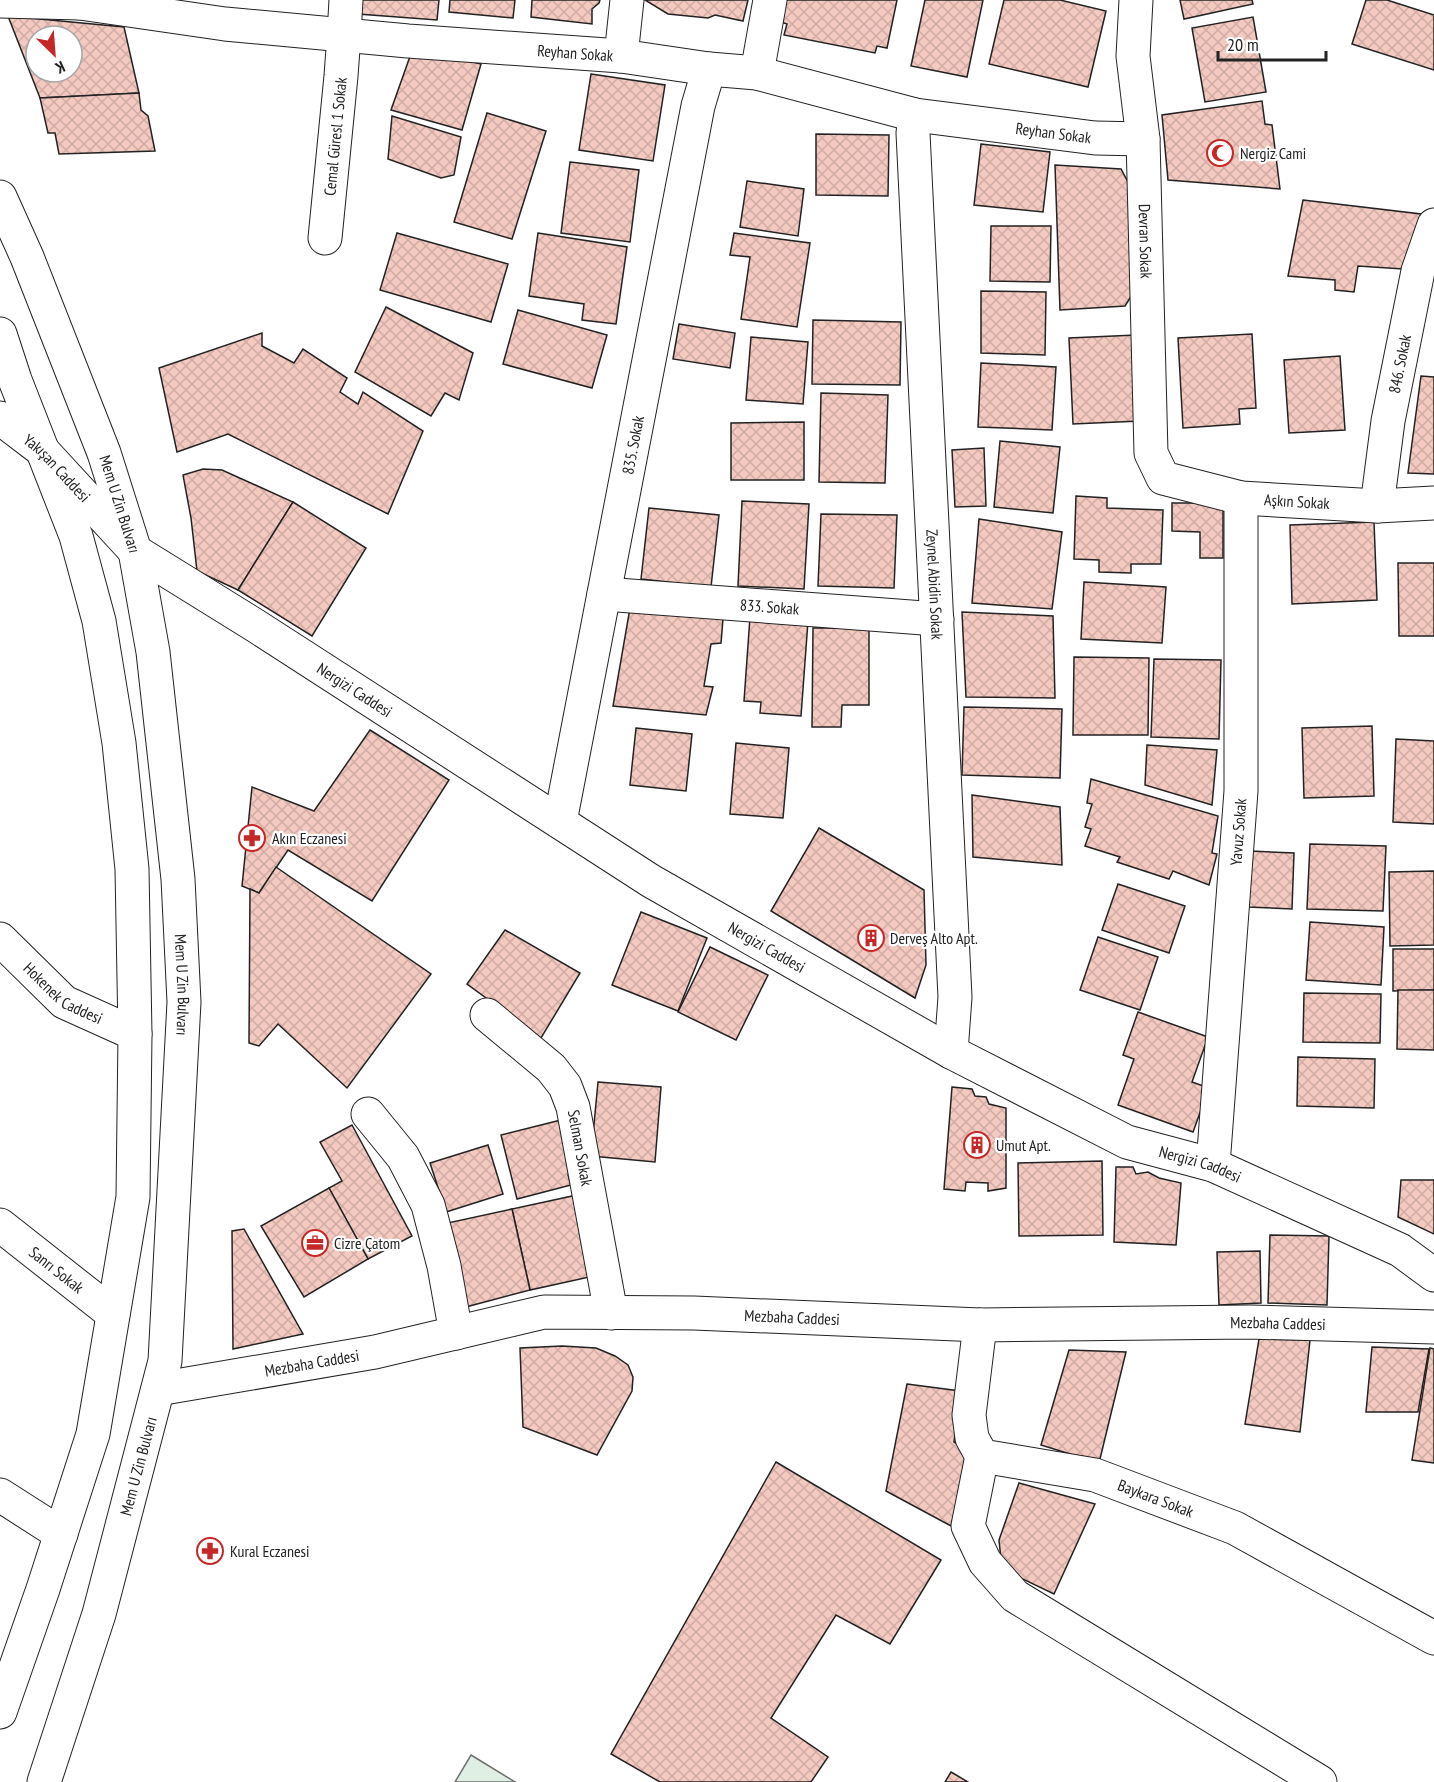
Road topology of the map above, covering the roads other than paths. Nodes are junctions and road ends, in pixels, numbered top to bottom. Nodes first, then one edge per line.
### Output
1 (346, 0) edge
2 (627, 0) edge
3 (770, 0) edge
4 (1136, 0) edge
5 (0, 1) edge
6 (80, 2) edge
7 (344, 35) junction
8 (621, 56) junction
9 (709, 69) junction
10 (757, 73) junction
11 (915, 115) junction
12 (1143, 139) junction
13 (0, 198) edge
14 (1434, 225) edge
15 (325, 238) dead end
16 (0, 334) edge
17 (0, 418) edge
18 (42, 450) junction
19 (1163, 478) joint
20 (1241, 498) junction
21 (1434, 503) edge
22 (1377, 506) junction
23 (135, 550) junction
24 (604, 594) junction
25 (937, 619) junction
26 (560, 822) junction
27 (0, 939) edge
28 (487, 1015) dead end
29 (135, 1034) junction
30 (951, 1052) junction
31 (368, 1114) dead end
32 (1212, 1165) junction
33 (0, 1225) edge
34 (1434, 1275) edge
35 (611, 1312) junction
36 (113, 1314) junction
37 (980, 1325) junction
38 (1434, 1327) edge
39 (456, 1333) junction
40 (158, 1389) junction
41 (982, 1456) junction
42 (0, 1495) edge
43 (61, 1534) junction
44 (1434, 1638) edge
45 (8, 1676) edge
46 (0, 1712) edge
47 (44, 1782) edge
48 (1320, 1782) edge

1 - 7 street, Cemal Güresl 1 Sokak
2 - 8 street
3 - 10 street
4 - 12 street, Devran Sokak
5 - 6 street, Reyhan Sokak
6 - 7 street, Reyhan Sokak
7 - 8 street, Reyhan Sokak
7 - 15 street, Cemal Güresl 1 Sokak
8 - 9 street, Reyhan Sokak
9 - 10 street, Reyhan Sokak
9 - 24 street, 835. Sokak
10 - 11 street, Reyhan Sokak
11 - 12 street, Reyhan Sokak
11 - 25 street, Zeynel Abidin Sokak
12 - 19 street, Devran Sokak
13 - 23 street, Mem U Zin Bulvarı
14 - 22 street, 846. Sokak
16 - 18 street
17 - 18 street, Yakışan Caddesi
18 - 23 street, Yakışan Caddesi
18 - 29 street
19 - 20 street, Aşkın Sokak
20 - 22 street, Aşkın Sokak
20 - 32 street, Yavuz Sokak
21 - 22 street, Aşkın Sokak
23 - 26 street, Nergizi Caddesi
23 - 40 street, Mem U Zin Bulvarı
24 - 25 street, 833. Sokak
24 - 26 street, 835. Sokak
25 - 30 street, Zeynel Abidin Sokak
26 - 30 street, Nergizi Caddesi
27 - 29 street, Hokenek Caddesi
28 - 35 street, Selman Sokak
29 - 36 street
30 - 32 street, Nergizi Caddesi
31 - 39 street
32 - 34 street, Nergizi Caddesi
33 - 36 street, Sanrı Sokak
35 - 37 street, Mezbaha Caddesi
35 - 39 street, Mezbaha Caddesi
36 - 43 street
37 - 38 street, Mezbaha Caddesi
37 - 41 street
39 - 40 street, Mezbaha Caddesi
40 - 47 street, Mem U Zin Bulvarı
41 - 44 street, Baykara Sokak
41 - 48 street
42 - 43 street
43 - 45 street
45 - 46 street

